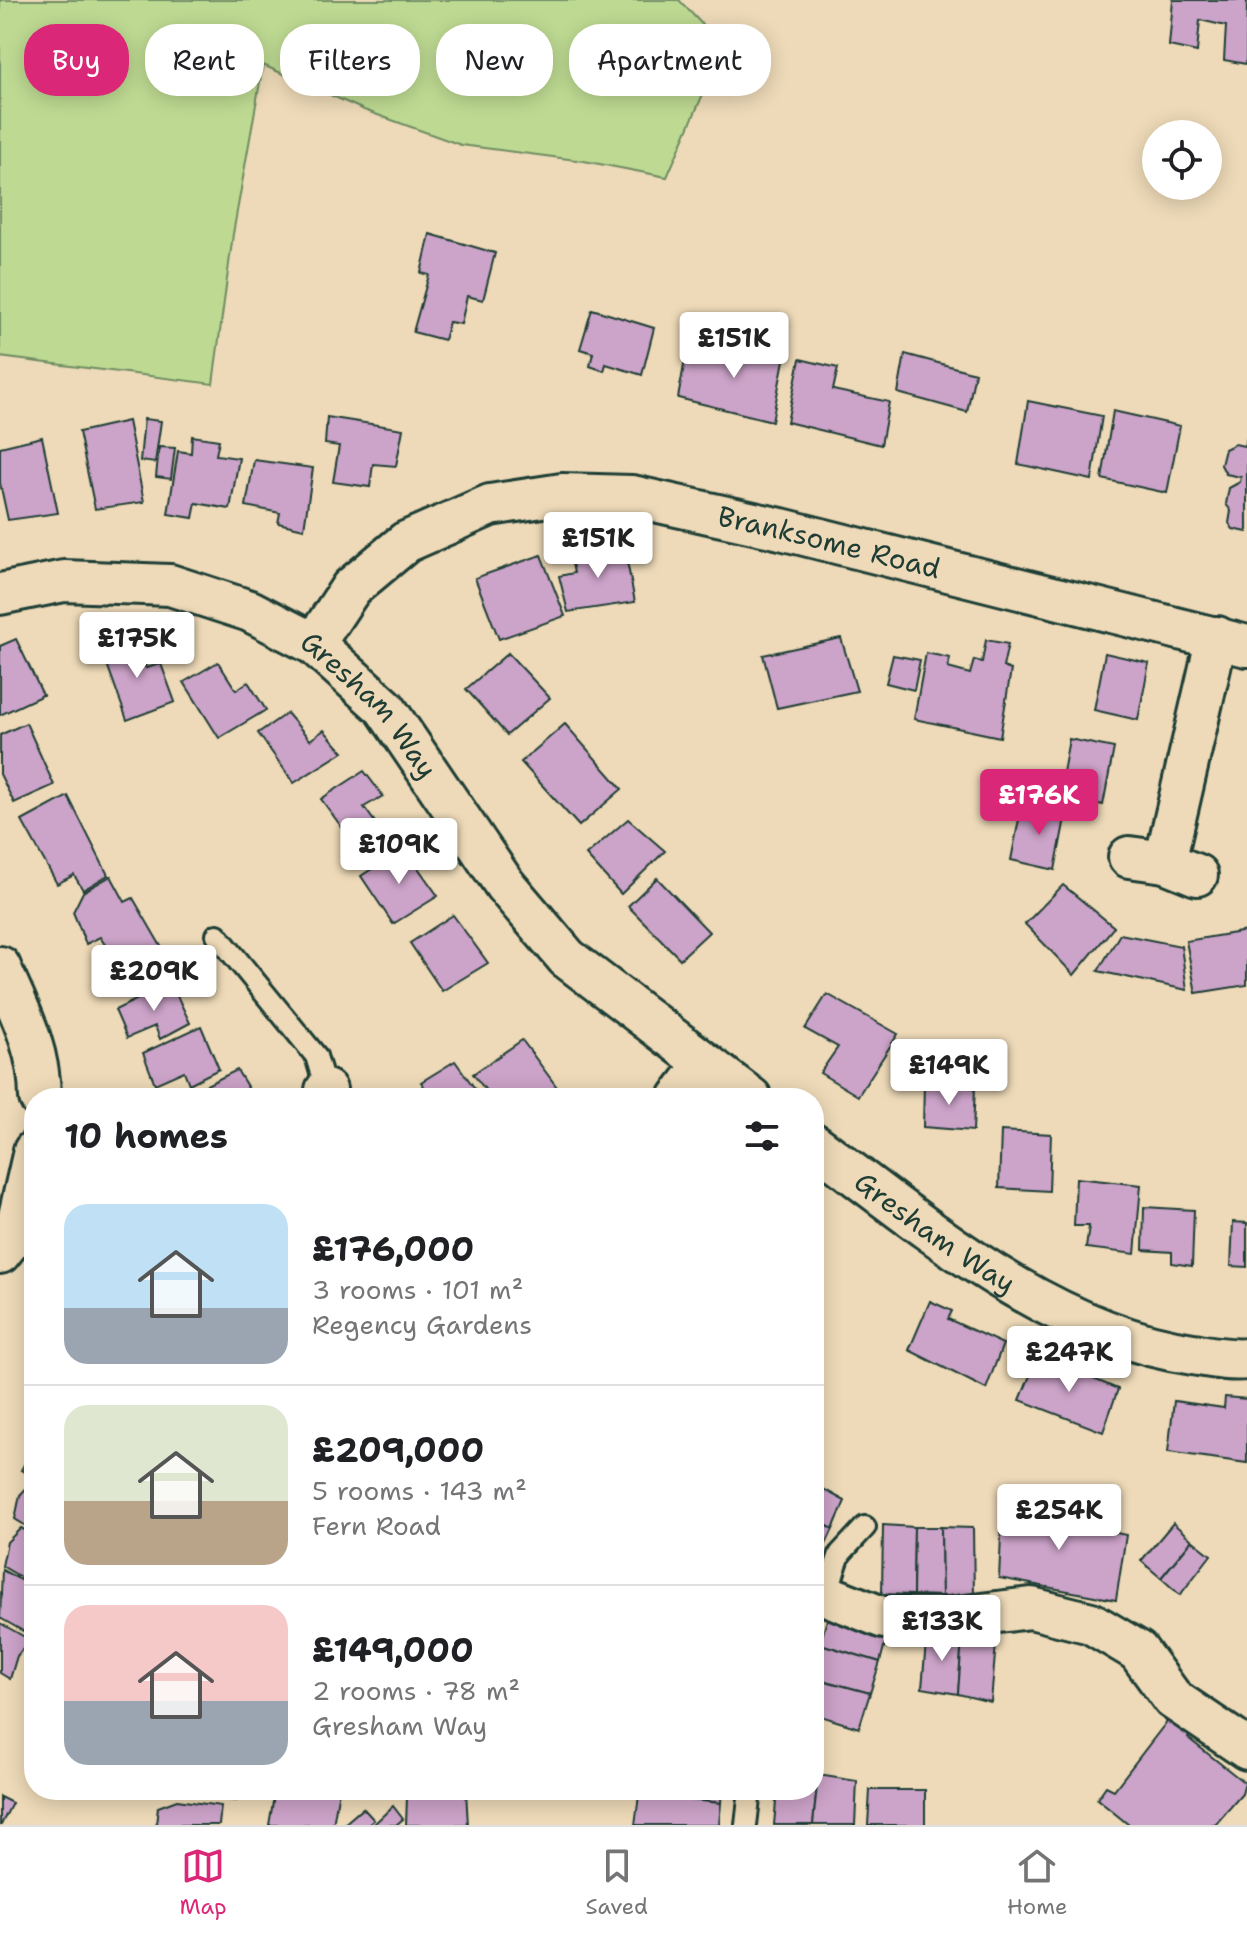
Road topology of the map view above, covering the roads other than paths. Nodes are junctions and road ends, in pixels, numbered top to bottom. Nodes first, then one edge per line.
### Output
1 (0, 594) edge
2 (1232, 641) edge
3 (314, 644) junction
4 (1163, 865) dead end
5 (217, 935) dead end
6 (0, 967) edge
7 (704, 1065) junction
8 (40, 1088) edge
9 (325, 1088) edge
10 (687, 1088) edge
11 (737, 1088) edge
12 (824, 1151) edge
13 (24, 1195) edge
14 (0, 1253) edge
15 (1247, 1359) edge
16 (865, 1527) dead end
17 (824, 1588) edge
18 (824, 1598) edge
19 (1247, 1749) edge
20 (749, 1800) edge
21 (746, 1825) edge

1 - 3 street, Gresham Way
2 - 3 street, Branksome Road
2 - 4 street
3 - 7 street, Gresham Way
5 - 9 lane
6 - 8 street
7 - 10 street
7 - 11 street, Gresham Way
12 - 15 street, Gresham Way
13 - 14 street
16 - 17 lane
18 - 19 street
20 - 21 lane

